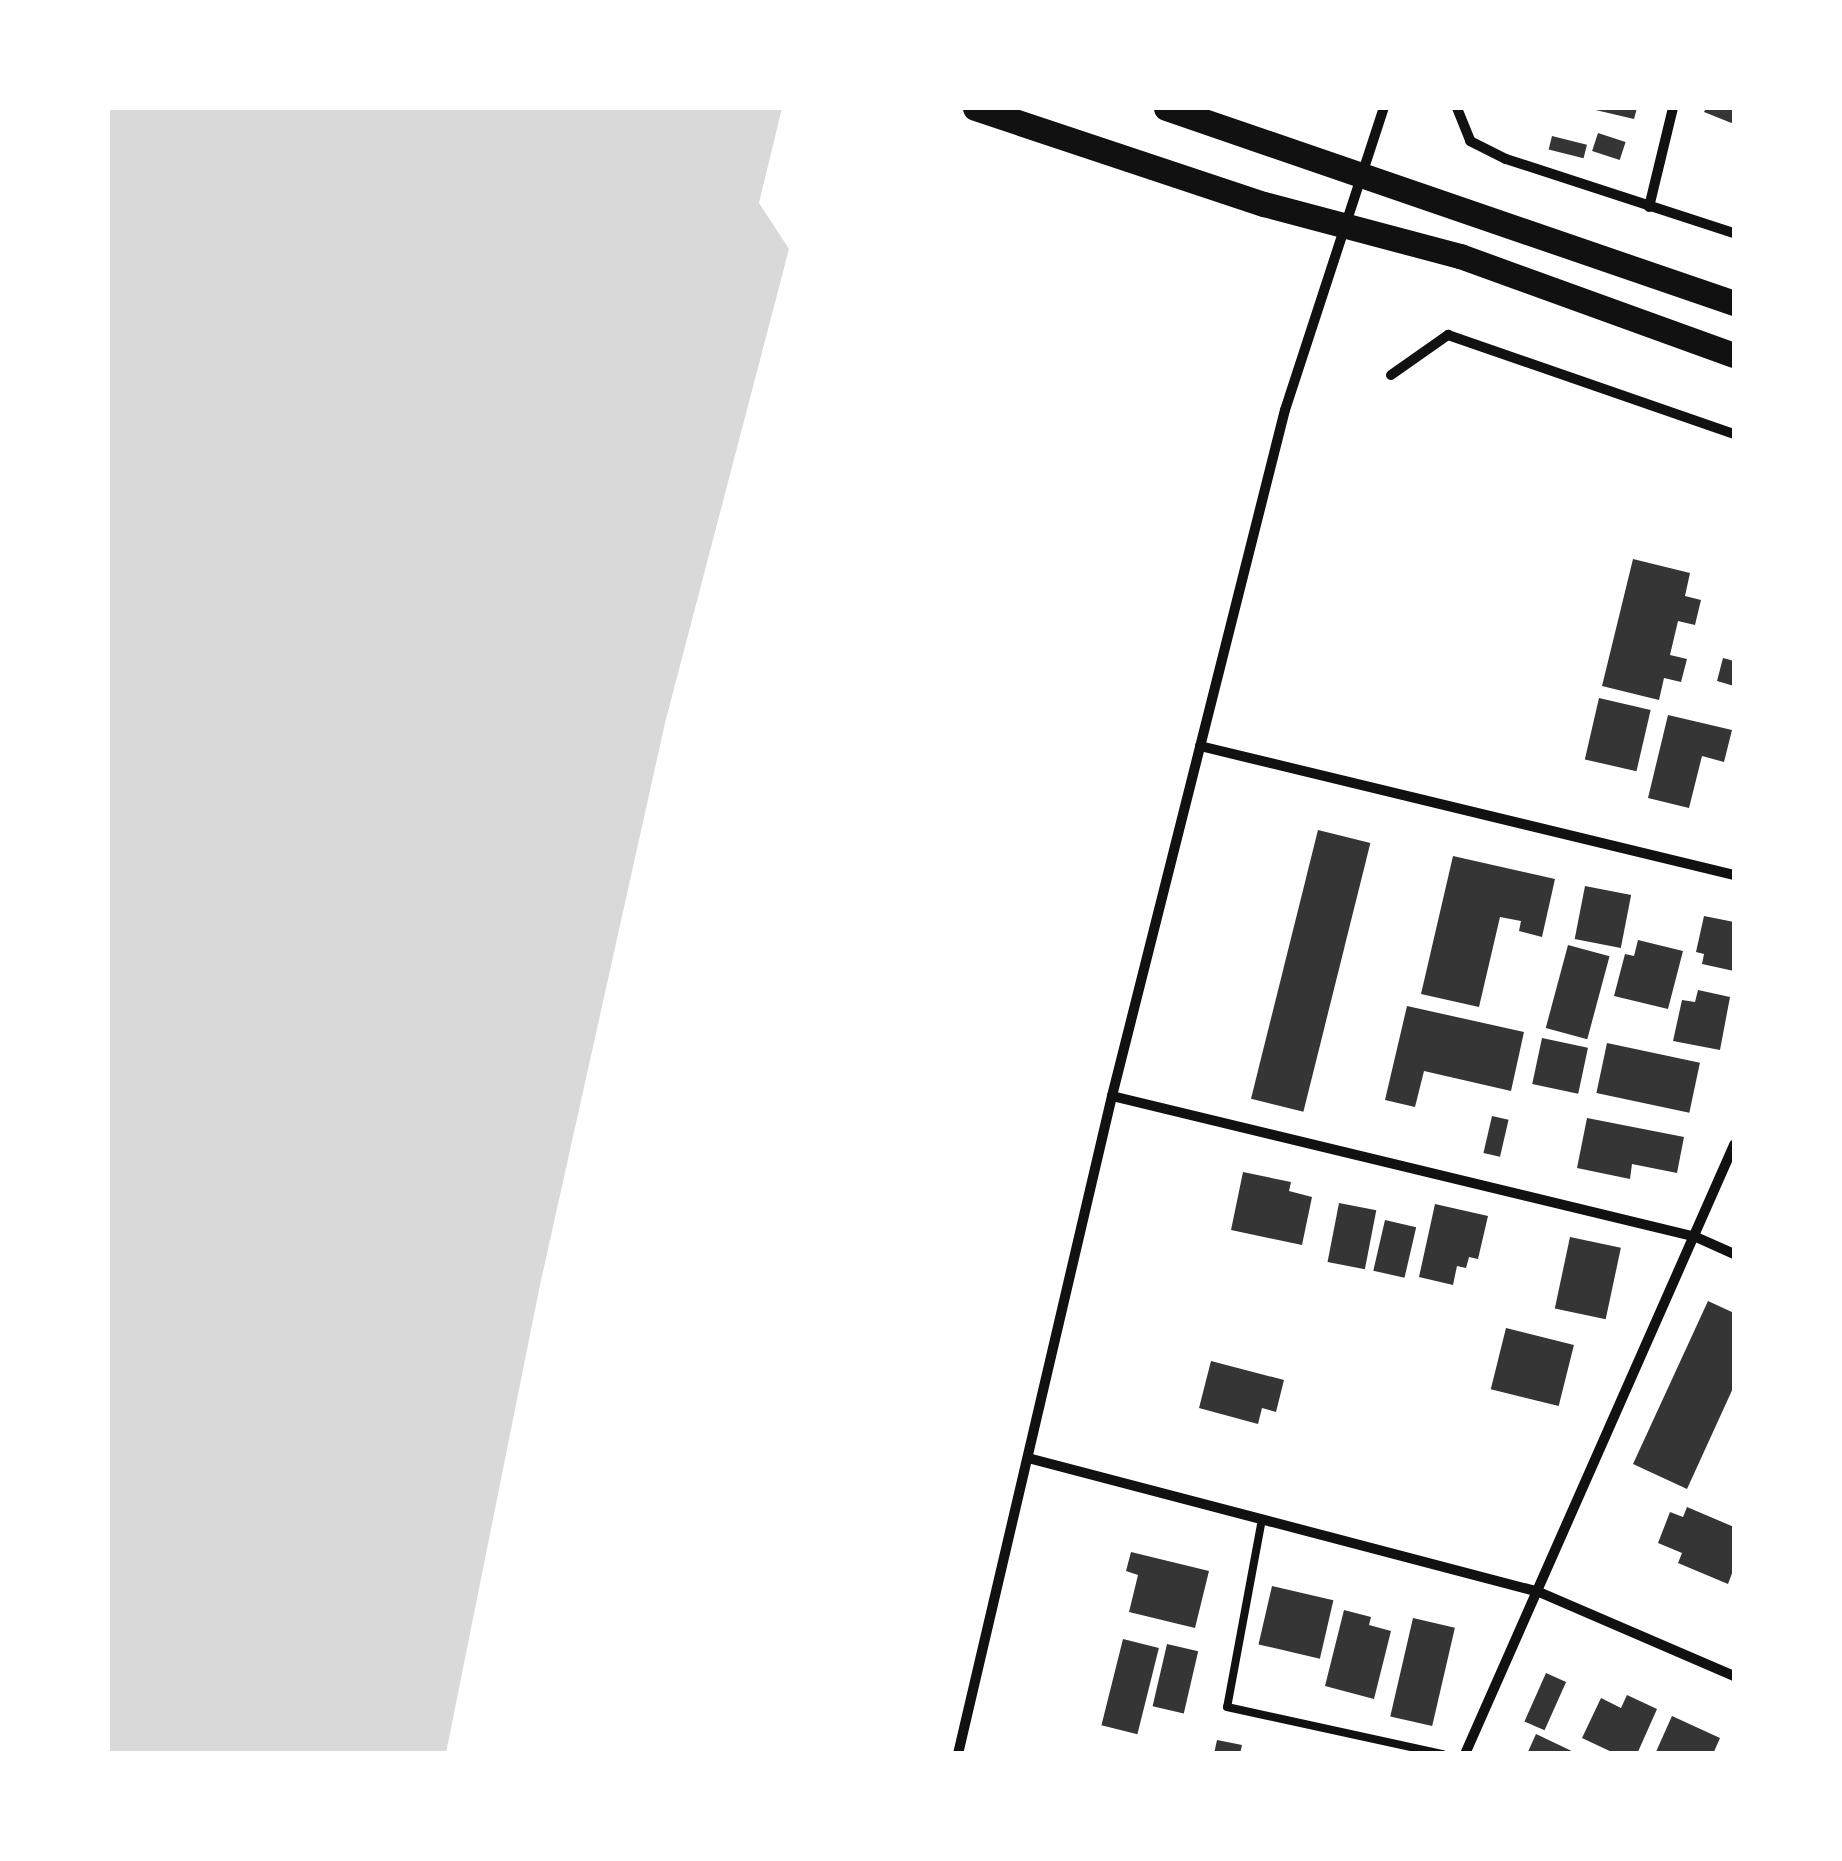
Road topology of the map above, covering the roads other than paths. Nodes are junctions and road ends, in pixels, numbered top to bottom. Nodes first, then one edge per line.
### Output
1 (975, 108) edge
2 (1166, 108) edge
3 (1384, 108) edge
4 (1457, 108) edge
5 (1673, 108) edge
6 (1363, 175) junction
7 (1650, 207) junction
8 (1346, 226) junction
9 (1734, 233) edge
10 (1734, 302) edge
11 (1734, 354) edge
12 (1391, 375) dead end
13 (1734, 434) edge
14 (1200, 746) junction
15 (1734, 874) edge
16 (1112, 1096) junction
17 (1734, 1145) edge
18 (1696, 1237) junction
19 (1734, 1254) edge
20 (1028, 1458) junction
21 (1262, 1520) junction
22 (1539, 1592) junction
23 (1734, 1676) edge
24 (958, 1754) edge
25 (1443, 1754) edge
26 (1465, 1754) edge

1 - 8 main road
2 - 6 main road
3 - 6 street
4 - 7 street
5 - 7 street
6 - 8 street
6 - 10 main road
7 - 9 street
8 - 11 main road
8 - 14 street
12 - 13 street
14 - 15 street
14 - 16 street
16 - 18 street
16 - 20 street
17 - 18 street
18 - 19 street
18 - 22 street
20 - 21 street
20 - 24 street
21 - 22 street
21 - 25 lane
22 - 23 street
22 - 26 street

